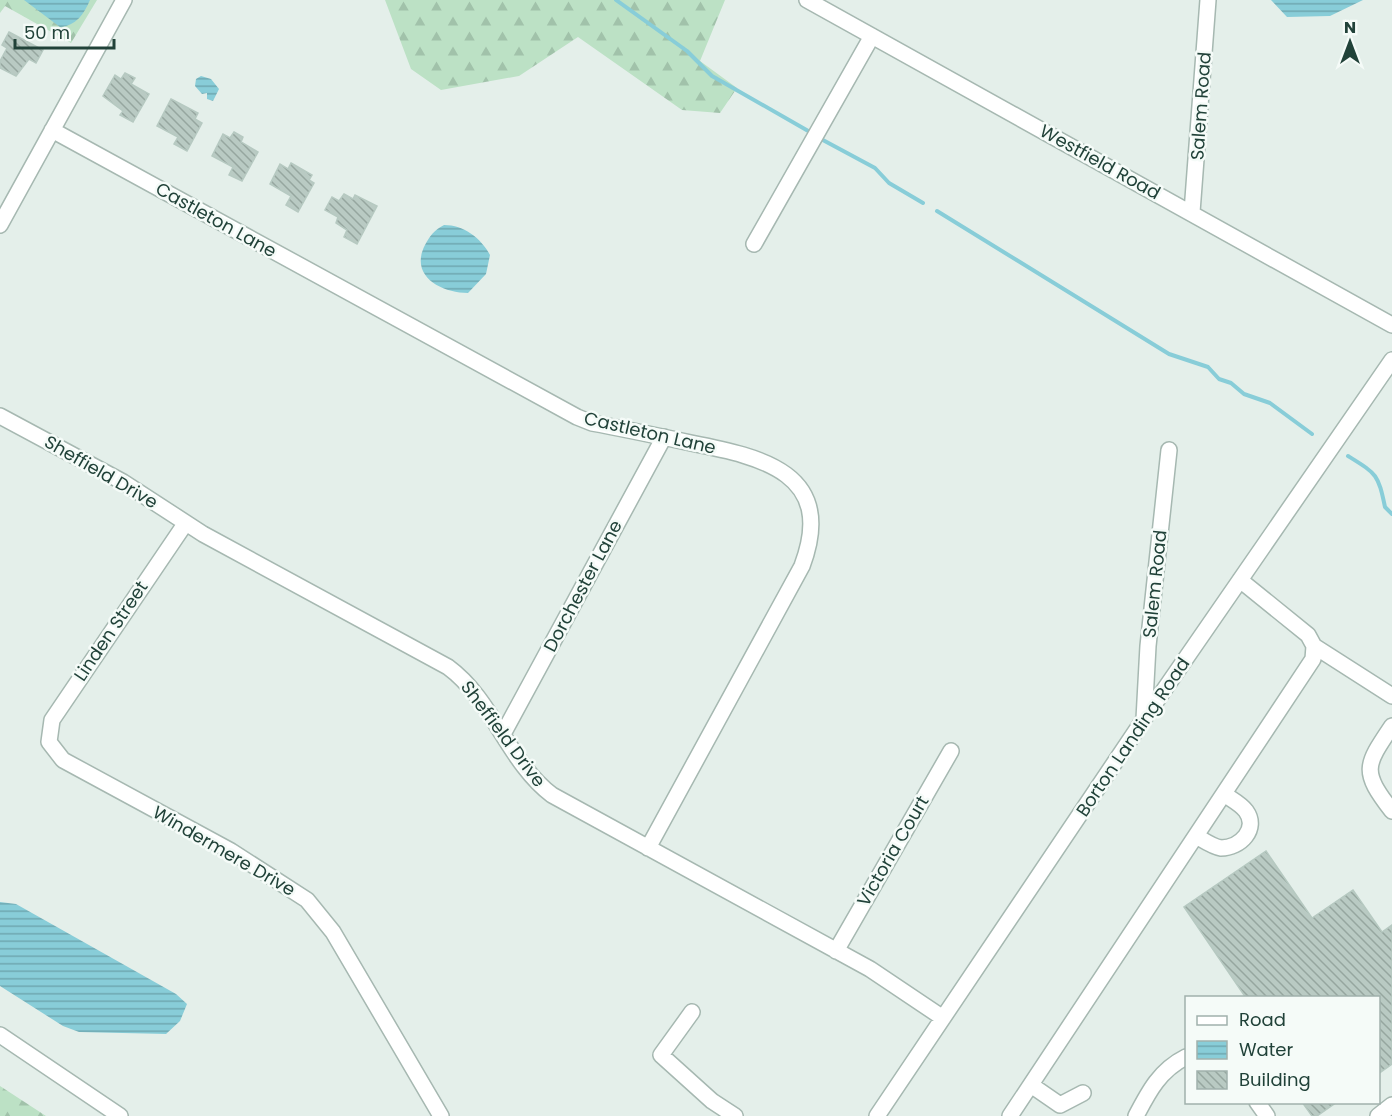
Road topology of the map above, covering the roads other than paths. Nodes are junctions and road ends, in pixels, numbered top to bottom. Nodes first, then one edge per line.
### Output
1 (124, 0) edge
2 (807, 0) edge
3 (1208, 0) edge
4 (872, 36) junction
5 (52, 130) junction
6 (1192, 212) junction
7 (0, 225) edge
8 (753, 244) dead end
9 (1392, 325) edge
10 (1392, 360) edge
11 (0, 416) edge
12 (664, 437) junction
13 (1169, 450) dead end
14 (185, 524) junction
15 (1240, 580) junction
16 (1314, 646) junction
17 (1392, 696) edge
18 (1144, 719) junction
19 (1392, 726) edge
20 (503, 734) junction
21 (49, 742) joint
22 (951, 750) dead end
23 (1224, 794) junction
24 (1392, 811) edge
25 (1196, 836) junction
26 (648, 848) junction
27 (836, 951) junction
28 (692, 1012) dead end
29 (943, 1018) junction
30 (0, 1035) edge
31 (1185, 1058) edge
32 (1031, 1085) junction
33 (1083, 1093) dead end
34 (1392, 1105) edge
35 (885, 1113) edge
36 (120, 1116) edge
37 (441, 1116) edge
38 (735, 1116) edge
39 (1010, 1116) edge
40 (1136, 1116) edge
41 (1378, 1116) edge

1 - 5 street
2 - 4 street, Westfield Road
3 - 6 street, Salem Road
4 - 6 street, Westfield Road
4 - 8 street
5 - 7 street
5 - 12 street, Castleton Lane
6 - 9 street, Westfield Road
10 - 15 street, Borton Landing Road
11 - 14 street, Sheffield Drive
12 - 20 street, Dorchester Lane
12 - 26 street, Castleton Lane
13 - 18 street, Salem Road
14 - 20 street, Sheffield Drive
14 - 21 street, Linden Street
15 - 16 street
15 - 18 street, Borton Landing Road
16 - 17 street
16 - 23 street
18 - 29 street, Borton Landing Road
19 - 24 street
20 - 26 street, Sheffield Drive
21 - 37 street, Windermere Drive
22 - 27 street, Victoria Court
23 - 25 street
23 - 25 street
25 - 32 street
26 - 27 street, Sheffield Drive
27 - 29 street, Sheffield Drive
28 - 38 street
29 - 35 street, Borton Landing Road
30 - 36 street
31 - 40 street
32 - 33 street
32 - 39 street
34 - 41 street

